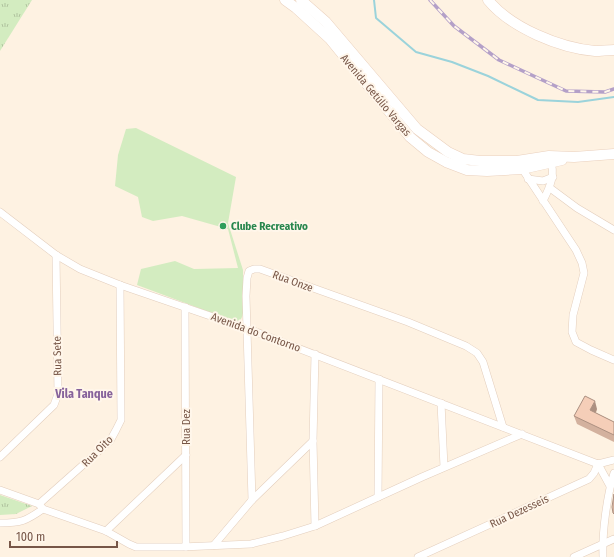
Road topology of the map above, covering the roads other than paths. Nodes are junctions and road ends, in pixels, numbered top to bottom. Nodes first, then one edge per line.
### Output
1 (285, 0) edge
2 (301, 0) edge
3 (488, 0) edge
4 (614, 50) edge
5 (395, 112) junction
6 (614, 154) edge
7 (551, 160) junction
8 (520, 165) junction
9 (553, 177) junction
10 (528, 179) junction
11 (550, 188) junction
12 (543, 201) junction
13 (0, 212) edge
14 (614, 230) edge
15 (56, 255) junction
16 (120, 285) junction
17 (185, 307) junction
18 (246, 328) junction
19 (315, 354) junction
20 (614, 360) edge
21 (379, 379) junction
22 (441, 403) junction
23 (503, 427) junction
24 (522, 434) junction
25 (313, 441) junction
26 (186, 455) junction
27 (0, 457) edge
28 (614, 460) edge
29 (598, 464) junction
30 (444, 467) junction
31 (614, 473) edge
32 (610, 486) junction
33 (0, 490) edge
34 (378, 497) junction
35 (252, 500) junction
36 (41, 506) junction
37 (0, 523) edge
38 (315, 526) junction
39 (106, 531) junction
40 (614, 539) edge
41 (603, 544) junction
42 (214, 545) junction
43 (186, 547) junction
44 (418, 557) edge
45 (574, 557) edge
46 (603, 557) edge

1 - 5 main road, Avenida Getúlio Vargas
2 - 5 main road, Avenida Getúlio Vargas
3 - 4 main road
5 - 8 main road, Avenida Getúlio Vargas
6 - 7 main road, Avenida Getúlio Vargas
7 - 8 main road, Avenida Getúlio Vargas
7 - 9 street
8 - 10 street
9 - 10 street
9 - 11 street
10 - 12 street
11 - 12 street
11 - 14 street
12 - 20 street
13 - 15 street, Avenida do Contorno
15 - 16 street, Avenida do Contorno
15 - 27 street, Rua Sete
16 - 17 street, Avenida do Contorno
16 - 36 street, Rua Oito
17 - 18 street, Avenida do Contorno
17 - 26 street, Rua Dez
18 - 19 street, Avenida do Contorno
18 - 23 street, Rua Onze
18 - 35 street, Rua Onze
19 - 21 street, Avenida do Contorno
19 - 25 street
21 - 22 street, Avenida do Contorno
21 - 34 street
22 - 23 street, Avenida do Contorno
22 - 30 street
23 - 24 street, Avenida do Contorno
24 - 29 street, Avenida do Contorno
24 - 30 street
25 - 35 street
25 - 38 street
26 - 39 street
26 - 43 street, Rua Dez
28 - 29 street
29 - 32 street
29 - 44 street, Rua Dezesseis
30 - 34 street
31 - 32 street
32 - 41 street
33 - 36 street
34 - 38 street
35 - 42 street
36 - 37 street, Rua Oito
36 - 39 street
38 - 42 street
39 - 43 street
40 - 41 street
41 - 45 street
41 - 46 street
42 - 43 street

